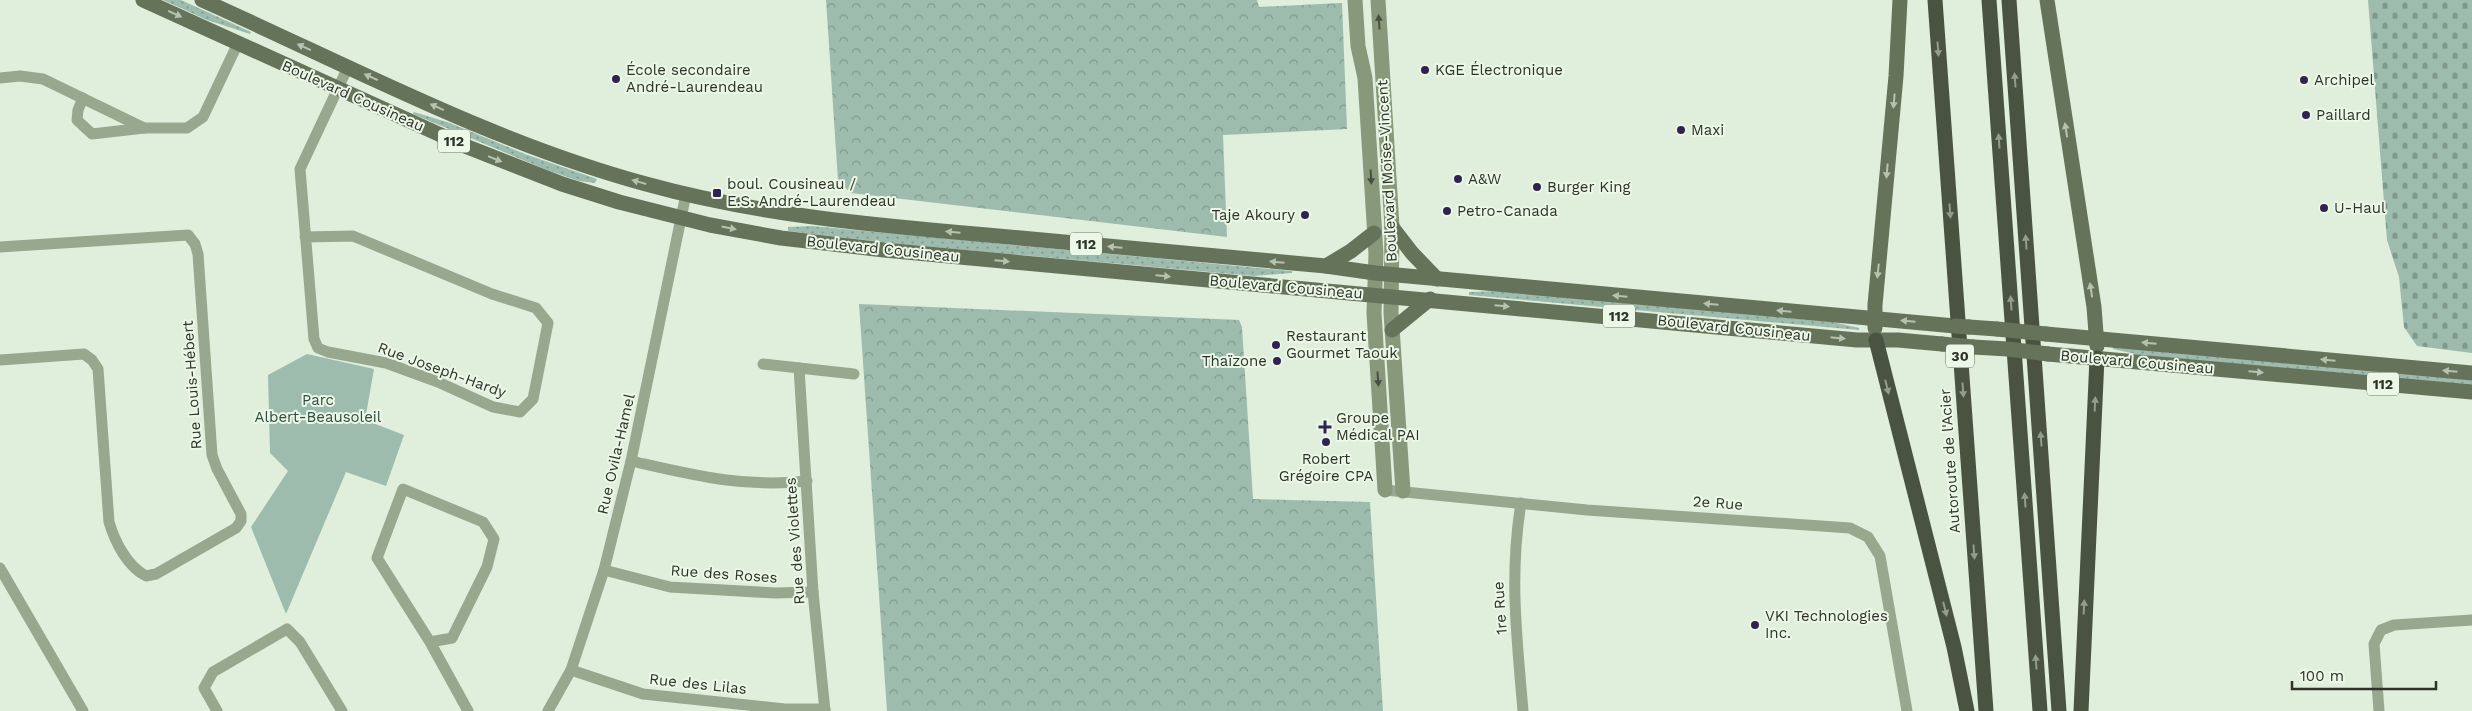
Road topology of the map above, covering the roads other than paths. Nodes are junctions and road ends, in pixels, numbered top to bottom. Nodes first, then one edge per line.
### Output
1 (143, 0) edge
2 (202, 0) edge
3 (1354, 0) edge
4 (1378, 0) edge
5 (1900, 0) edge
6 (1935, 0) edge
7 (1989, 0) edge
8 (2009, 0) edge
9 (2046, 0) edge
10 (238, 43) junction
11 (348, 67) junction
12 (0, 78) edge
13 (339, 89) junction
14 (83, 98) junction
15 (144, 128) junction
16 (686, 194) junction
17 (681, 218) junction
18 (1392, 227) junction
19 (1374, 233) junction
20 (305, 237) junction
21 (0, 247) edge
22 (1326, 266) junction
23 (1376, 273) junction
24 (1391, 275) junction
25 (1437, 279) junction
26 (1374, 294) junction
27 (1391, 296) junction
28 (1430, 299) junction
29 (1875, 318) junction
30 (1392, 330) junction
31 (2097, 338) junction
32 (1876, 340) junction
33 (2097, 358) junction
34 (0, 360) edge
35 (763, 364) dead end
36 (798, 368) junction
37 (2472, 373) edge
38 (854, 374) dead end
39 (2472, 392) edge
40 (631, 461) junction
41 (807, 481) junction
42 (1385, 490) joint
43 (1403, 491) junction
44 (1520, 503) junction
45 (0, 568) edge
46 (604, 570) junction
47 (813, 592) junction
48 (2472, 620) edge
49 (430, 642) junction
50 (571, 670) junction
51 (825, 710) edge
52 (83, 711) edge
53 (218, 711) edge
54 (342, 711) edge
55 (468, 711) edge
56 (548, 711) edge
57 (1524, 711) edge
58 (1907, 711) edge
59 (1967, 711) edge
60 (1986, 711) edge
61 (2040, 711) edge
62 (2058, 711) edge
63 (2081, 711) edge
64 (2379, 711) edge

1 -> 10 main road, Boulevard Cousineau / 112
11 -> 2 main road, Boulevard Cousineau / 112
3 -> 19 street, Boulevard Moïse-Vincent
18 -> 4 street, Boulevard Moïse-Vincent
5 -> 29 main road
6 -> 60 highway, Autoroute de l'Acier / 30
61 -> 7 highway
62 -> 8 highway
31 -> 9 main road
10 - 13 main road, Boulevard Cousineau / 112
10 - 15 street
11 - 13 street, Rue Joseph-Hardy
16 -> 11 main road, Boulevard Cousineau / 112
12 - 14 street
13 -> 17 main road, Boulevard Cousineau / 112
13 - 20 street, Rue Joseph-Hardy
14 - 15 street
14 - 15 street
16 - 17 street, Rue Ovila-Hamel
22 -> 16 main road, Boulevard Cousineau / 112
17 -> 26 main road, Boulevard Cousineau / 112
17 - 40 street, Rue Ovila-Hamel
18 - 24 street, Boulevard Moïse-Vincent
18 - 25 main road
19 - 22 main road
19 - 23 street, Boulevard Moïse-Vincent
20 - 20 street, Rue Joseph-Hardy
21 - 34 street, Rue Louis-Hébert
22 - 23 main road, Boulevard Cousineau / 112
23 - 24 main road, Boulevard Cousineau / 112
23 - 26 street, Boulevard Moïse-Vincent
24 - 25 main road, Boulevard Cousineau / 112
24 - 27 street, Boulevard Moïse-Vincent
29 -> 25 main road, Boulevard Cousineau / 112
26 - 27 main road, Boulevard Cousineau / 112
26 -> 42 street, Boulevard Moïse-Vincent
27 - 28 main road, Boulevard Cousineau / 112
27 - 30 street, Boulevard Moïse-Vincent
28 - 30 main road
28 -> 32 main road, Boulevard Cousineau / 112
31 -> 29 main road, Boulevard Cousineau / 112, bridge
29 - 32 main road
30 - 43 street, Boulevard Moïse-Vincent
31 - 33 main road
37 -> 31 main road, Boulevard Cousineau / 112
32 - 33 main road, Boulevard Cousineau / 112, bridge
32 -> 59 highway
33 -> 39 main road, Boulevard Cousineau / 112
63 -> 33 highway
35 - 36 street
36 - 38 street
36 - 41 street, Rue des Violettes
40 - 41 street
40 - 46 street, Rue Ovila-Hamel
41 - 47 street, Rue des Violettes
42 - 43 street, 2e Rue
43 - 44 street, 2e Rue
44 - 57 street, 1re Rue
44 - 58 street, 2e Rue
45 - 52 street
46 - 47 street, Rue des Roses
46 - 50 street, Rue Ovila-Hamel
47 - 51 street, Rue des Violettes
48 - 64 street
49 - 49 street
49 - 55 street
50 - 51 street, Rue des Lilas
50 - 56 street, Rue Ovila-Hamel
53 - 54 street

